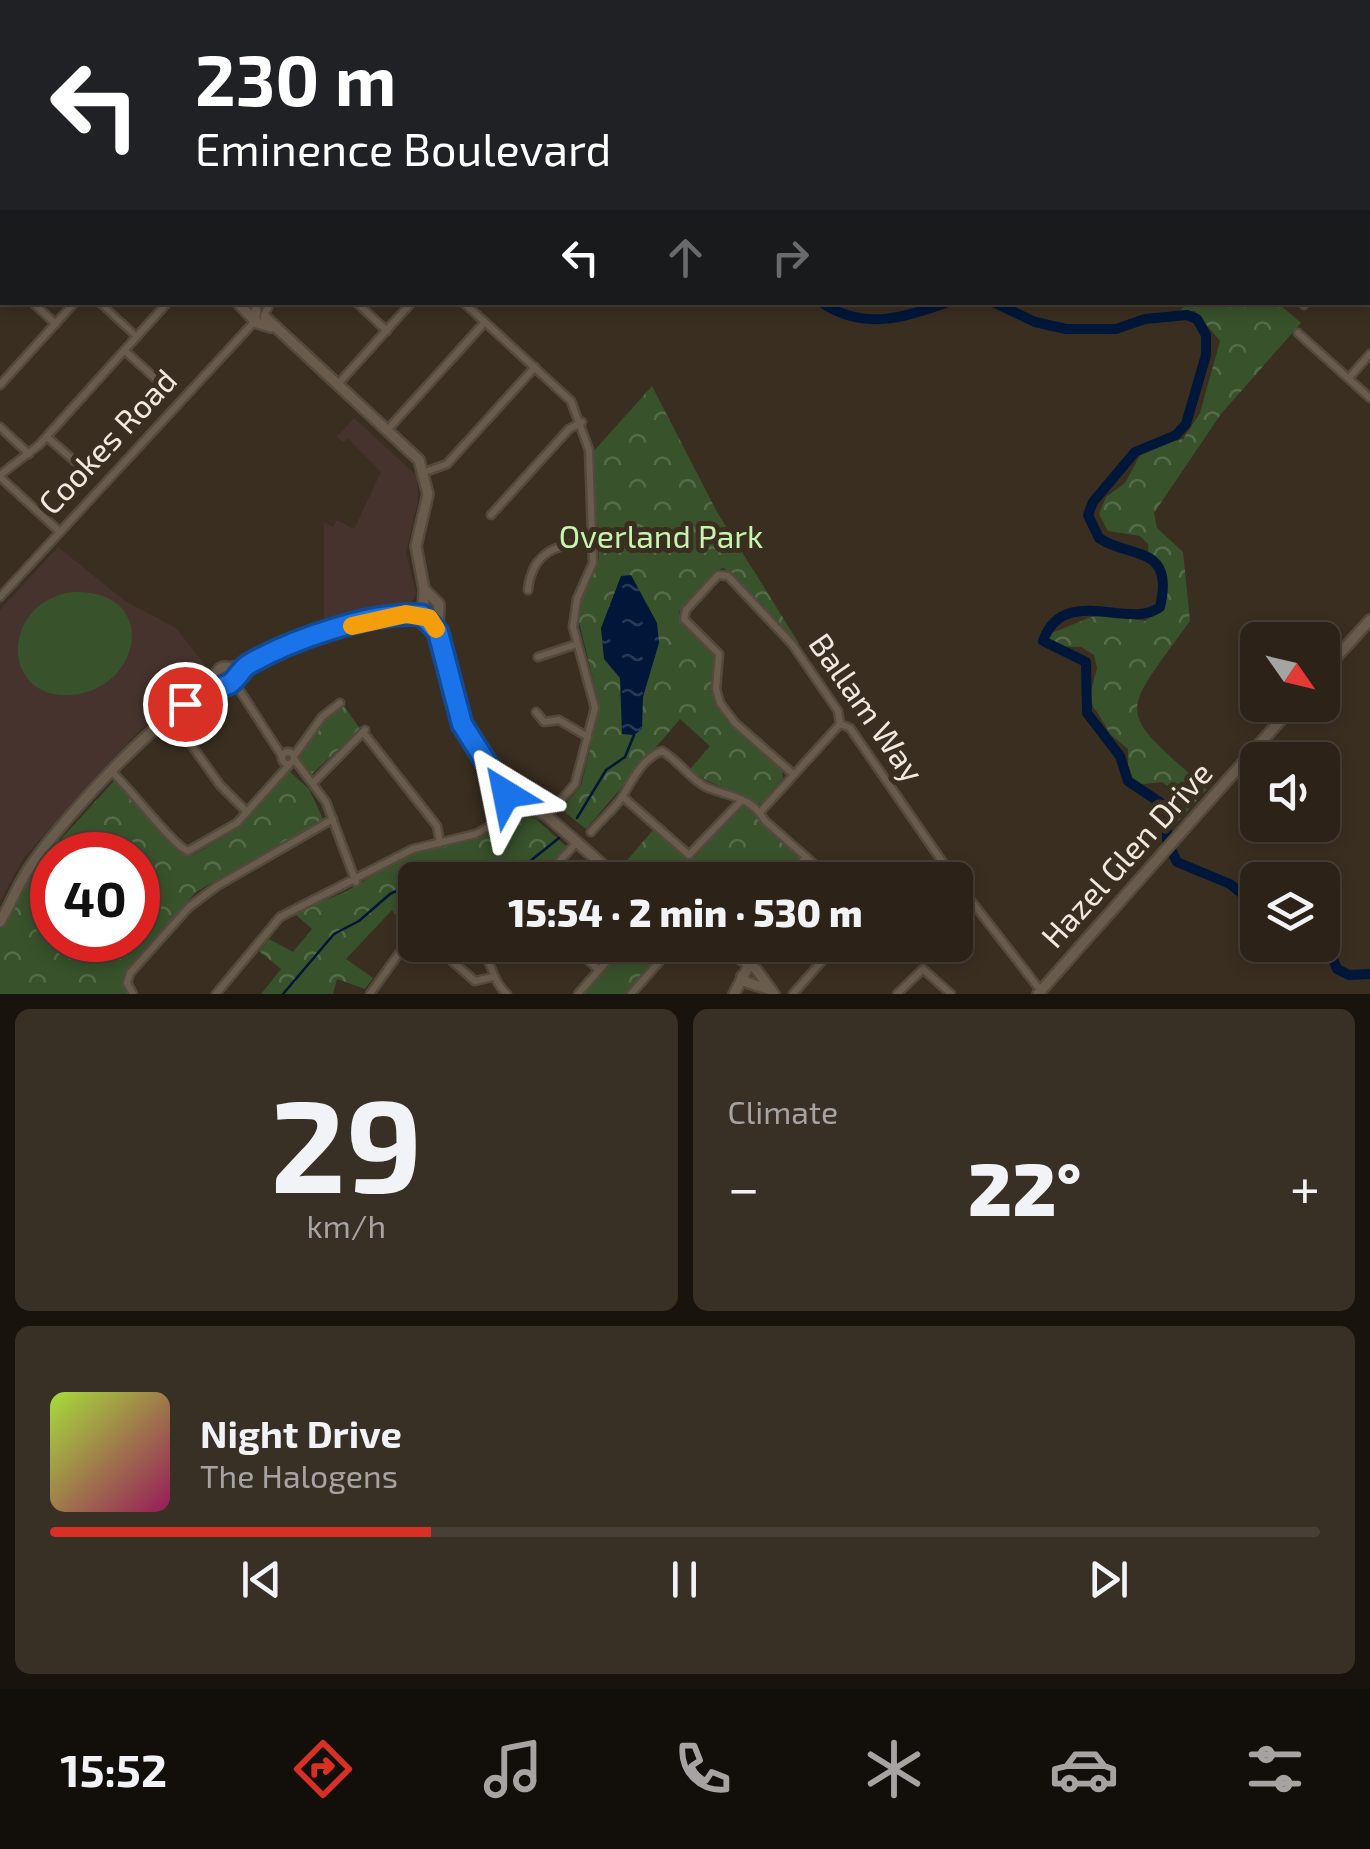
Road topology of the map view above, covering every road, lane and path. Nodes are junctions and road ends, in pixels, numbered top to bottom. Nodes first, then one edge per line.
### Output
1 (35, 305) edge
2 (72, 305) edge
3 (102, 305) edge
4 (165, 305) edge
5 (241, 305) edge
6 (267, 305) edge
7 (359, 305) edge
8 (409, 305) edge
9 (466, 305) edge
10 (259, 316) junction
11 (485, 322) junction
12 (56, 324) junction
13 (388, 330) junction
14 (1298, 333) dead end
15 (137, 337) junction
16 (125, 351) junction
17 (1370, 354) edge
18 (535, 367) junction
19 (1348, 378) junction
20 (156, 379) dead end
21 (340, 384) junction
22 (0, 385) edge
23 (1370, 398) edge
24 (582, 422) junction
25 (0, 427) edge
26 (389, 428) junction
27 (47, 437) junction
28 (30, 454) junction
29 (78, 464) dead end
30 (424, 472) junction
31 (0, 476) edge
32 (491, 516) dead end
33 (60, 532) junction
34 (593, 541) junction
35 (528, 590) dead end
36 (0, 597) edge
37 (428, 609) junction
38 (1370, 620) edge
39 (577, 644) junction
40 (1340, 653) edge
41 (538, 657) dead end
42 (227, 678) junction
43 (340, 703) dead end
44 (536, 712) dead end
45 (170, 715) junction
46 (1279, 722) edge
47 (840, 724) junction
48 (588, 737) junction
49 (288, 758) junction
50 (112, 772) junction
51 (792, 773) junction
52 (313, 783) junction
53 (623, 797) junction
54 (516, 800) junction
55 (742, 800) junction
56 (762, 810) junction
57 (247, 812) junction
58 (547, 816) junction
59 (333, 819) junction
60 (590, 832) dead end
61 (577, 842) junction
62 (440, 843) junction
63 (806, 857) junction
64 (559, 862) edge
65 (600, 862) edge
66 (802, 862) edge
67 (812, 862) edge
68 (943, 862) edge
69 (356, 882) junction
70 (973, 904) edge
71 (0, 922) edge
72 (398, 955) edge
73 (453, 962) dead end
74 (490, 962) edge
75 (591, 962) edge
76 (607, 962) edge
77 (659, 962) edge
78 (736, 962) edge
79 (821, 962) edge
80 (600, 970) junction
81 (746, 976) junction
82 (493, 977) junction
83 (771, 991) edge
84 (1040, 992) edge
85 (133, 994) edge
86 (216, 994) edge
87 (370, 994) edge
88 (506, 994) edge
89 (578, 994) edge
90 (631, 994) edge
91 (734, 994) edge
92 (792, 994) edge
93 (897, 994) edge
94 (951, 994) edge

1 - 12 street
2 - 12 street
3 - 15 street
4 - 15 street
5 - 10 street
6 - 10 street, Cookes Road
7 - 13 street
8 - 13 street
9 - 11 street
10 - 21 street
10 - 33 street, Cookes Road
11 - 18 street
11 - 26 street
12 - 22 street
13 - 21 street
14 - 19 street
15 - 16 street
16 - 20 street
16 - 27 street
17 - 19 street
18 - 24 street
18 - 30 street
19 - 23 street
21 - 26 street
24 - 32 street
24 - 34 street
25 - 28 street
26 - 30 street
27 - 28 street
27 - 29 street
28 - 31 street
30 - 37 street
31 - 33 street
33 - 36 street, Cookes Road
34 - 35 street
34 - 39 street
37 - 42 street
37 - 54 street
38 - 40 street
39 - 41 street
39 - 48 street
42 - 45 street
42 - 49 street
43 - 49 street
44 - 48 street
45 - 50 street
45 - 57 street
46 - 84 street, Hazel Glen Drive
47 - 51 street
47 - 51 street, Ballam Way
47 - 68 street, Ballam Way
48 - 58 street
49 - 52 street
49 - 57 street
50 - 57 street
50 - 71 street
51 - 56 street
52 - 59 street
52 - 62 street
53 - 55 street
53 - 55 street
53 - 60 street
54 - 58 street
54 - 62 street
55 - 56 street
56 - 63 street
58 - 61 street
59 - 69 street
59 - 85 street
61 - 64 street
61 - 65 street
62 - 69 street
63 - 66 street
63 - 67 street
69 - 86 street
70 - 84 street, Ballam Way
72 - 87 street
73 - 82 street
74 - 82 street
75 - 80 street
76 - 80 street
77 - 90 street
78 - 81 street
79 - 92 street
80 - 89 street
81 - 83 street
81 - 83 street
81 - 91 street
82 - 88 street
93 - 94 street

